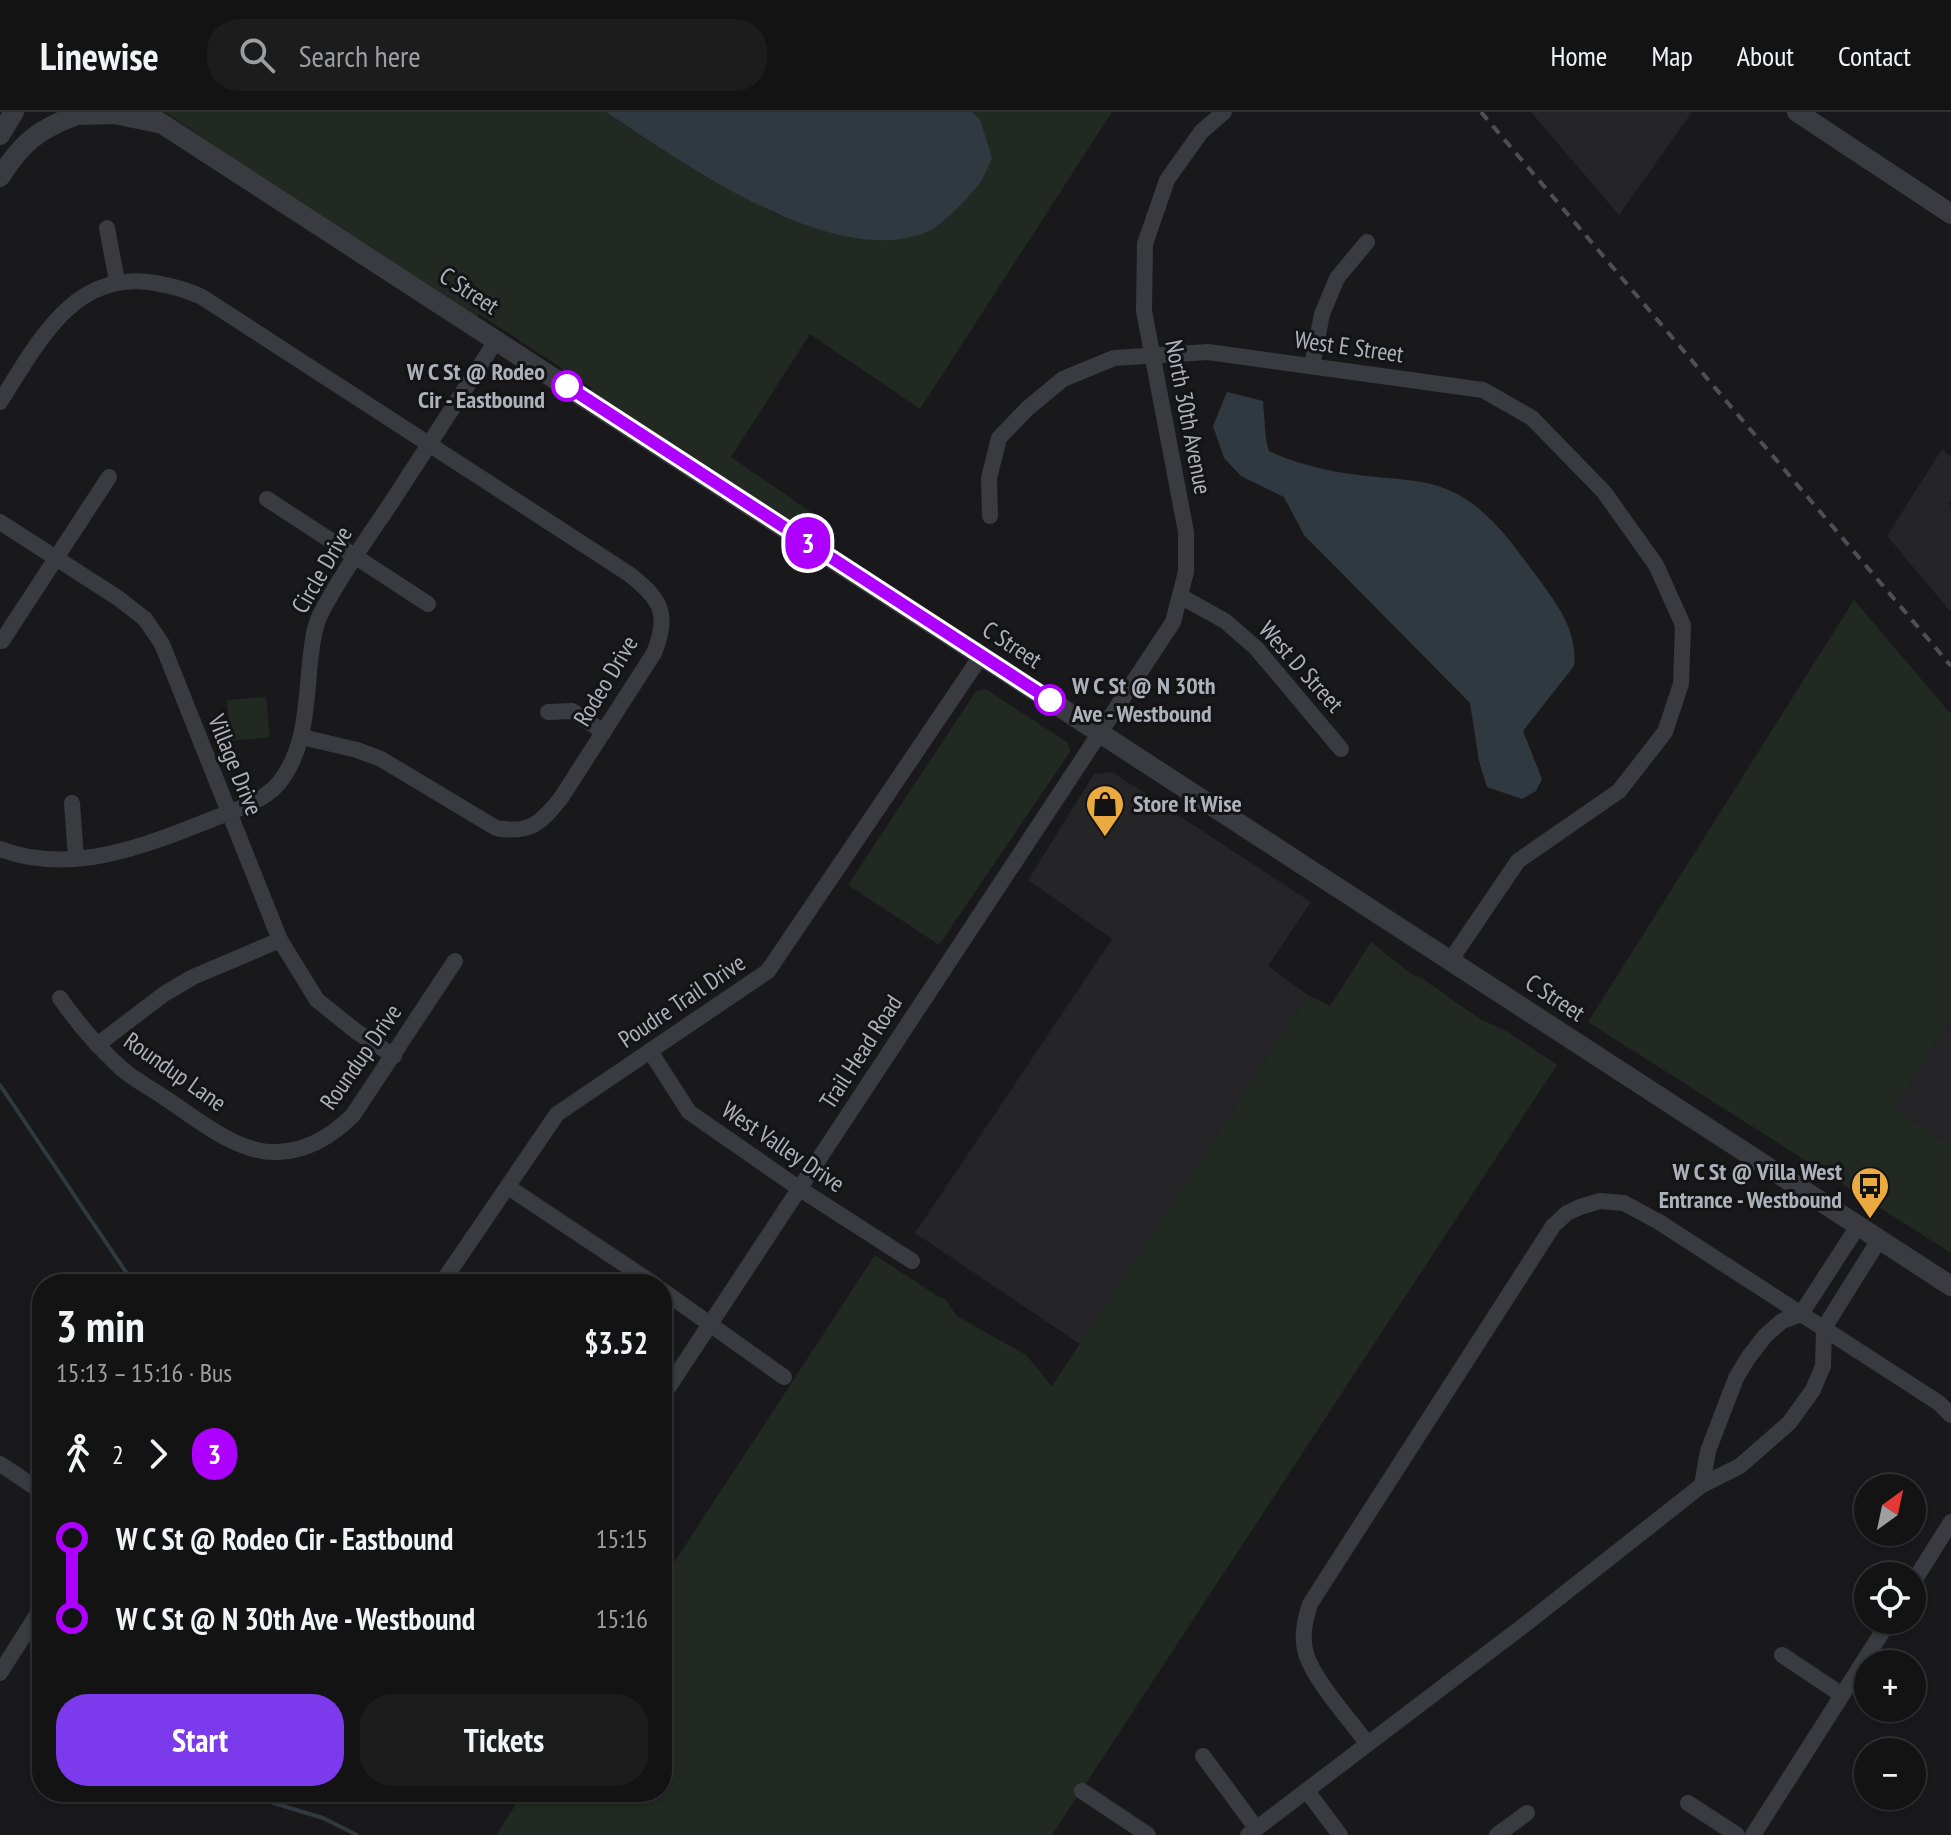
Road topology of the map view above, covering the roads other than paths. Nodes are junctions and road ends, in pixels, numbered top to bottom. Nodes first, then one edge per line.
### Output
1 (14, 112) edge
2 (50, 112) edge
3 (144, 112) edge
4 (1224, 112) edge
5 (1797, 112) edge
6 (80, 114) edge
7 (165, 124) junction
8 (0, 135) edge
9 (0, 177) edge
10 (1951, 214) edge
11 (107, 228) dead end
12 (1367, 242) dead end
13 (117, 281) junction
14 (496, 341) junction
15 (1151, 357) junction
16 (1312, 366) junction
17 (0, 402) edge
18 (429, 444) junction
19 (109, 477) dead end
20 (267, 499) dead end
21 (990, 516) dead end
22 (0, 522) edge
23 (355, 557) junction
24 (57, 559) junction
25 (1180, 596) junction
26 (428, 604) dead end
27 (2, 641) dead end
28 (981, 656) junction
29 (548, 712) dead end
30 (604, 732) junction
31 (1100, 733) junction
32 (302, 737) junction
33 (1341, 749) dead end
34 (72, 803) dead end
35 (228, 813) junction
36 (0, 849) edge
37 (76, 858) junction
38 (280, 940) junction
39 (455, 961) dead end
40 (1450, 961) junction
41 (60, 998) dead end
42 (97, 1045) junction
43 (650, 1051) junction
44 (394, 1056) junction
45 (284, 1151) joint
46 (508, 1187) junction
47 (800, 1189) junction
48 (1858, 1226) junction
49 (1879, 1240) junction
50 (912, 1261) dead end
51 (448, 1274) edge
52 (639, 1274) edge
53 (1951, 1286) edge
54 (672, 1297) edge
55 (1801, 1314) junction
56 (711, 1322) junction
57 (1824, 1328) junction
58 (784, 1377) dead end
59 (672, 1382) edge
60 (1951, 1415) edge
61 (0, 1464) edge
62 (32, 1485) edge
63 (1702, 1485) junction
64 (1951, 1522) edge
65 (1926, 1562) edge
66 (32, 1623) edge
67 (1881, 1634) edge
68 (1782, 1655) dead end
69 (0, 1673) edge
70 (1842, 1695) junction
71 (1367, 1743) junction
72 (1203, 1756) dead end
73 (1082, 1791) dead end
74 (1307, 1791) junction
75 (1688, 1803) dead end
76 (1527, 1813) dead end
77 (1252, 1831) edge
78 (1148, 1835) edge
79 (1340, 1835) edge
80 (1497, 1835) edge
81 (1737, 1835) edge
82 (1753, 1835) edge

1 - 8 street
2 - 6 street, C Street
3 - 7 street, C Street
4 - 15 street, North 30th Avenue
5 - 10 street
6 - 7 street, C Street
6 - 9 street
7 - 14 street, C Street
11 - 13 street
12 - 16 street
13 - 17 street, Rodeo Drive
13 - 18 street, Rodeo Drive
14 - 18 street, Circle Drive
14 - 28 street, C Street
15 - 16 street, West E Street
15 - 21 street, West E Street
15 - 25 street, North 30th Avenue
16 - 40 street, West E Street
18 - 23 street, Circle Drive
18 - 30 street, Rodeo Drive
19 - 24 street
20 - 23 street
22 - 24 street, Village Drive
23 - 26 street
23 - 32 street, Circle Drive
24 - 27 street
24 - 35 street, Village Drive
25 - 31 street, North 30th Avenue
25 - 33 street, West D Street
28 - 31 street, C Street
28 - 43 street, Poudre Trail Drive
29 - 30 street
30 - 32 street, Rodeo Drive
31 - 40 street, C Street
31 - 47 street, Trail Head Road
32 - 35 street
34 - 37 street
35 - 37 street
35 - 38 street, Village Drive
36 - 37 street
38 - 42 street
38 - 44 street, Village Drive
39 - 44 street, Roundup Drive
40 - 48 street, C Street
41 - 42 street, Roundup Lane
42 - 45 street, Roundup Lane
43 - 46 street, Poudre Trail Drive
43 - 47 street, West Valley Drive
44 - 45 street, Roundup Drive
46 - 51 street, Poudre Trail Drive
46 - 52 street
47 - 50 street, West Valley Drive
47 - 56 street, Trail Head Road
48 - 49 street, C Street
48 - 55 street
49 - 53 street, C Street
49 - 57 street
54 - 56 street
55 - 57 street
55 - 63 street
55 - 71 street
56 - 58 street
56 - 59 street, Trail Head Road
57 - 60 street
57 - 63 street
61 - 62 street
63 - 71 street
64 - 65 street
66 - 69 street
67 - 70 street
68 - 70 street
70 - 82 street
71 - 74 street
72 - 77 street
73 - 78 street
74 - 77 street
74 - 79 street
75 - 81 street
76 - 80 street

